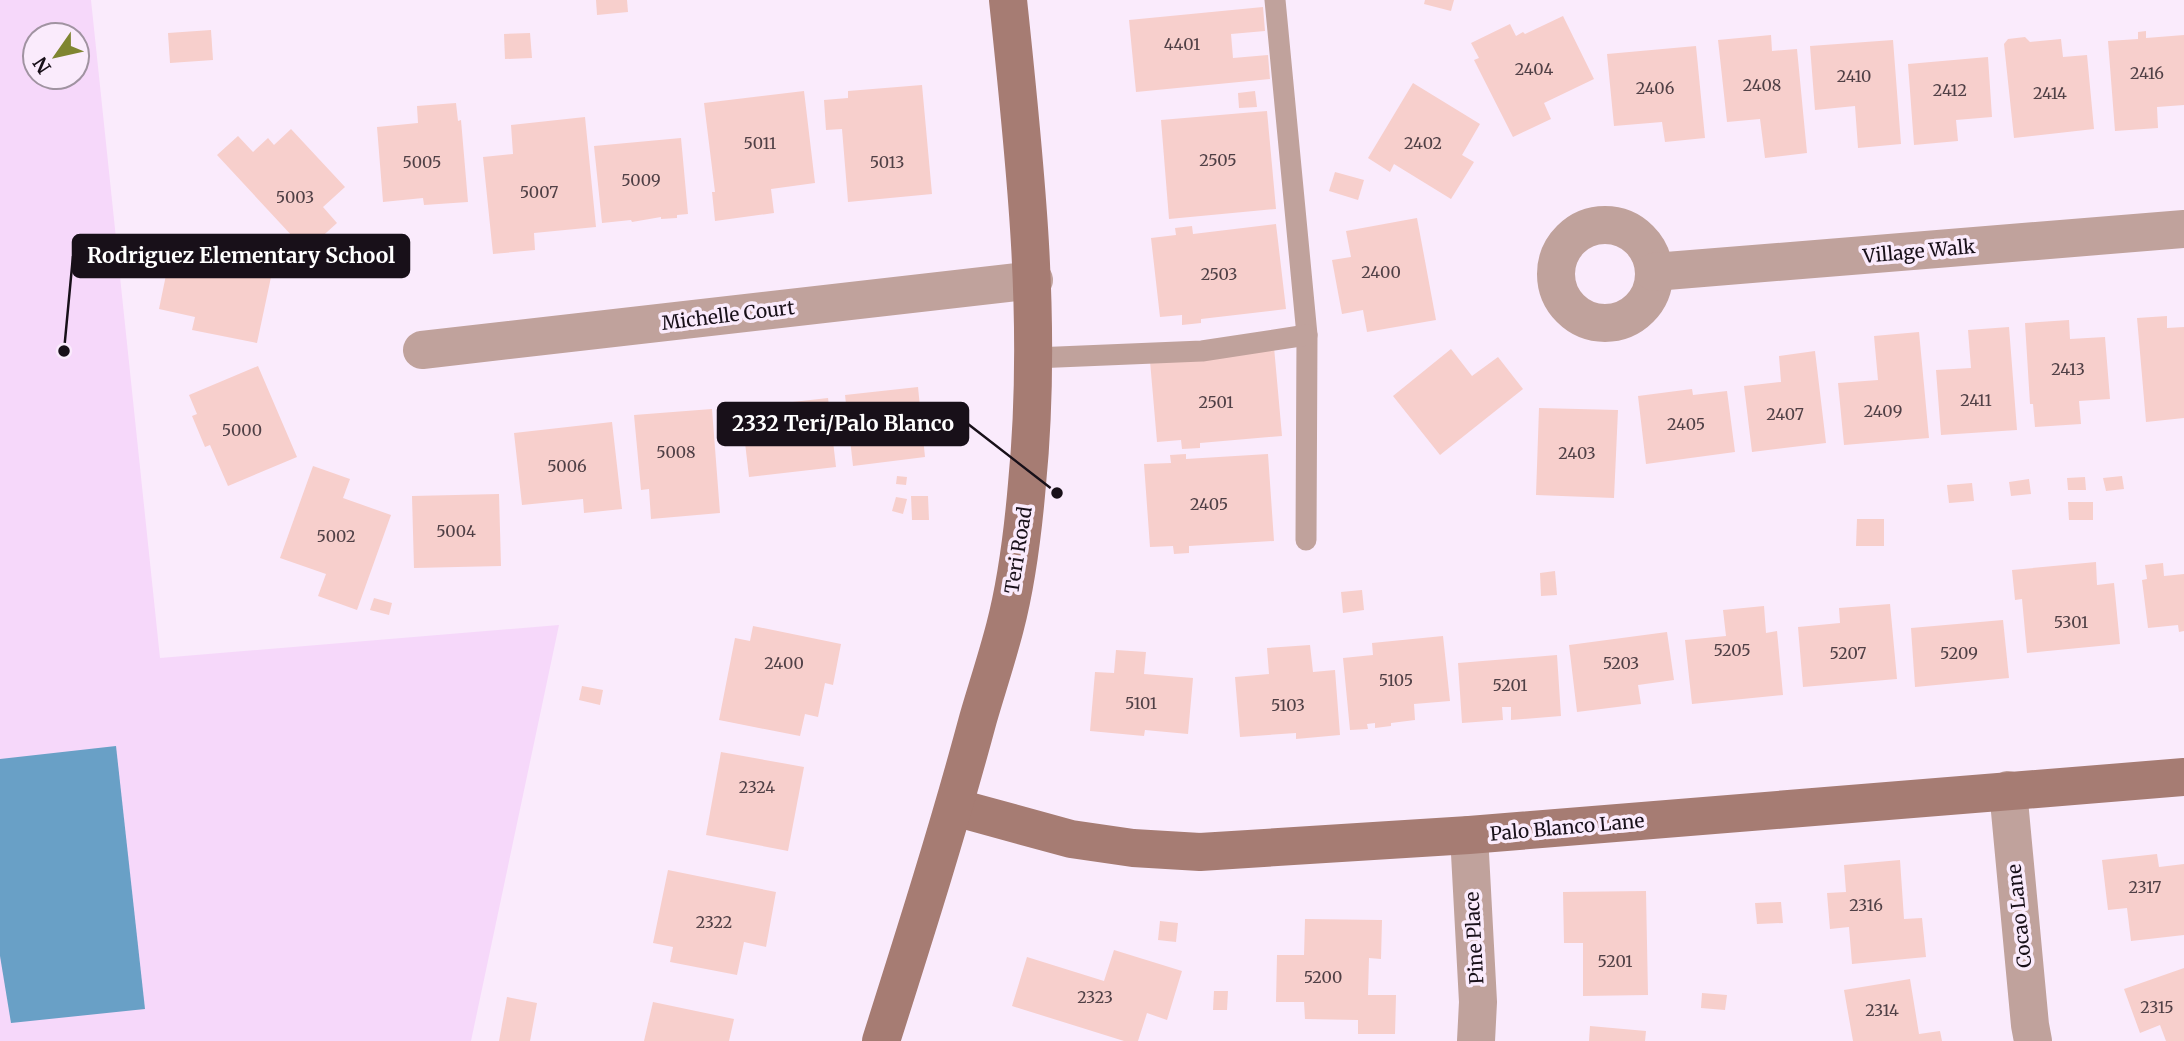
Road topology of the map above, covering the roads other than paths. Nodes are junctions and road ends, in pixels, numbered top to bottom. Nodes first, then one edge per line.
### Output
1 (1008, 0) edge
2 (1275, 0) edge
3 (2184, 229) edge
4 (1654, 272) dead end
5 (1034, 280) junction
6 (1307, 335) junction
7 (422, 350) dead end
8 (1034, 358) junction
9 (1306, 540) dead end
10 (2184, 777) edge
11 (2008, 790) junction
12 (954, 807) junction
13 (1469, 835) junction
14 (881, 1041) edge
15 (1476, 1041) edge
16 (2033, 1041) edge

1 - 5 street, Teri Road
2 - 6 lane
3 - 4 street, Village Walk
5 - 7 street, Michelle Court
5 - 8 street, Teri Road
6 - 8 lane
6 - 9 lane
8 - 12 street, Teri Road
10 - 11 street, Palo Blanco Lane
11 - 13 street, Palo Blanco Lane
11 - 16 street, Cocao Lane
12 - 13 street, Palo Blanco Lane
12 - 14 street, Teri Road
13 - 15 street, Pine Place

